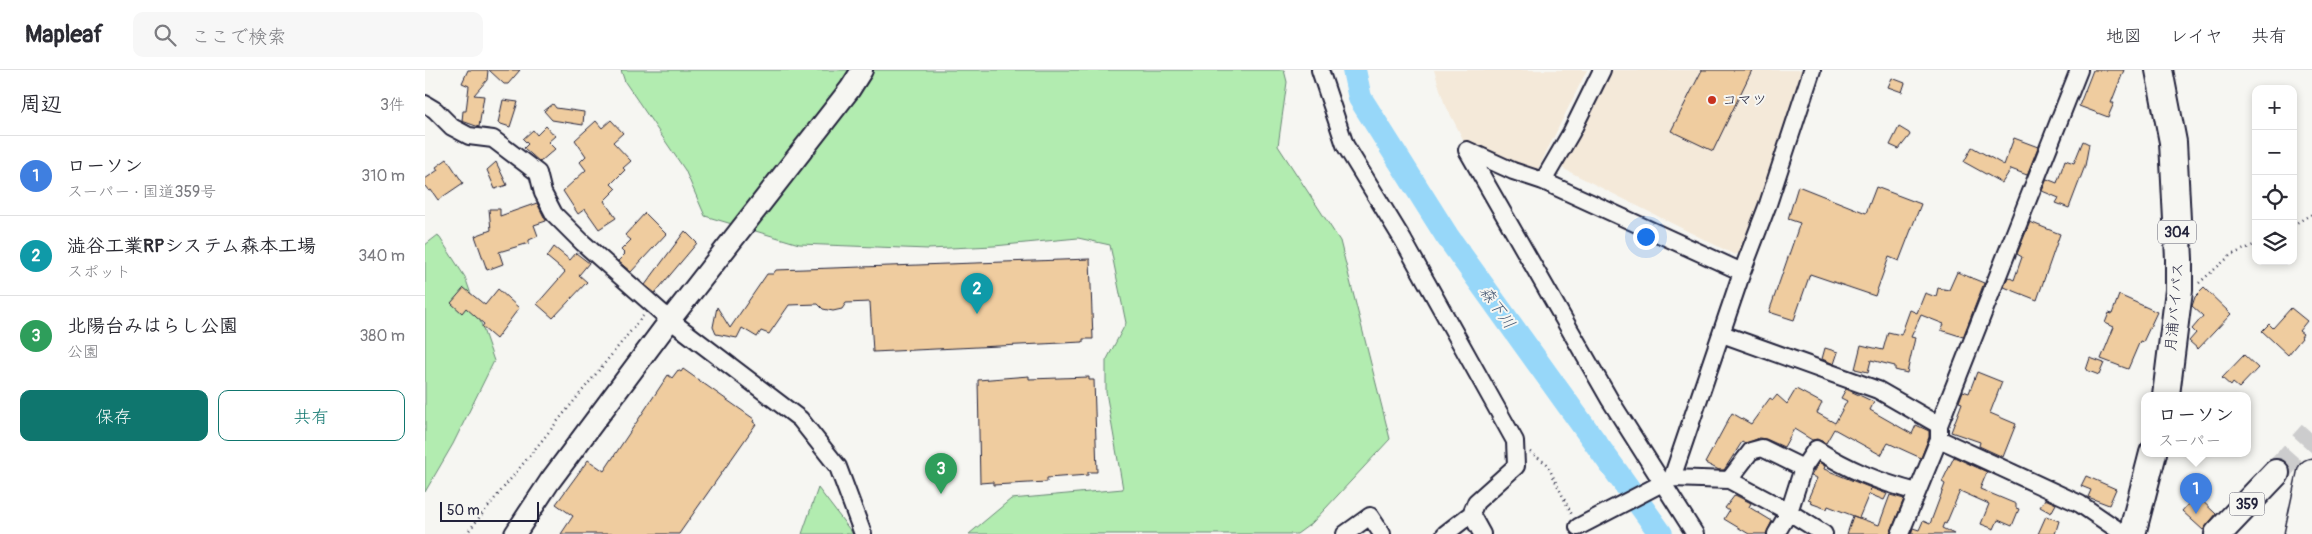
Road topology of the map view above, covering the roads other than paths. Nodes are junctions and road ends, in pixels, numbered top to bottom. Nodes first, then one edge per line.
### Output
1 (862, 70) edge
2 (1320, 70) edge
3 (1602, 70) edge
4 (1812, 70) edge
5 (2079, 70) edge
6 (2159, 70) edge
7 (425, 104) edge
8 (1543, 181) junction
9 (1742, 272) junction
10 (670, 320) junction
11 (1722, 334) junction
12 (2166, 392) edge
13 (1939, 432) junction
14 (2152, 457) edge
15 (1803, 468) junction
16 (2276, 473) tunnel mouth
17 (2312, 473) edge
18 (1729, 480) junction
19 (1663, 482) junction
20 (1917, 492) junction
21 (1789, 512) junction
22 (1471, 514) junction
23 (1582, 525) road end
24 (515, 534) edge
25 (863, 534) edge
26 (1345, 534) edge
27 (1382, 534) edge
28 (1445, 534) edge
29 (1482, 534) edge
30 (1695, 534) edge
31 (1775, 534) edge
32 (1824, 534) edge
33 (1900, 534) edge
34 (2124, 534) edge
35 (2132, 534) edge
36 (2218, 534) edge
37 (2299, 534) edge

1 - 10 street
2 - 22 street
3 - 8 street
4 - 9 street
5 - 13 street
6 - 12 highway, 月浦バイパス / 304
7 - 10 street
8 - 9 street
8 - 19 street
9 - 11 street
10 - 24 street
10 - 25 street
11 - 13 street
11 - 19 street
13 - 20 street
13 - 34 street
14 - 35 highway
15 - 18 street
15 - 20 street
15 - 21 street
16 - 36 highway, 359
17 - 37 highway
18 - 19 street
18 - 21 street
19 - 23 street
19 - 30 street
20 - 33 street
21 - 31 street
21 - 32 street
22 - 28 street
22 - 29 street
26 - 27 street

